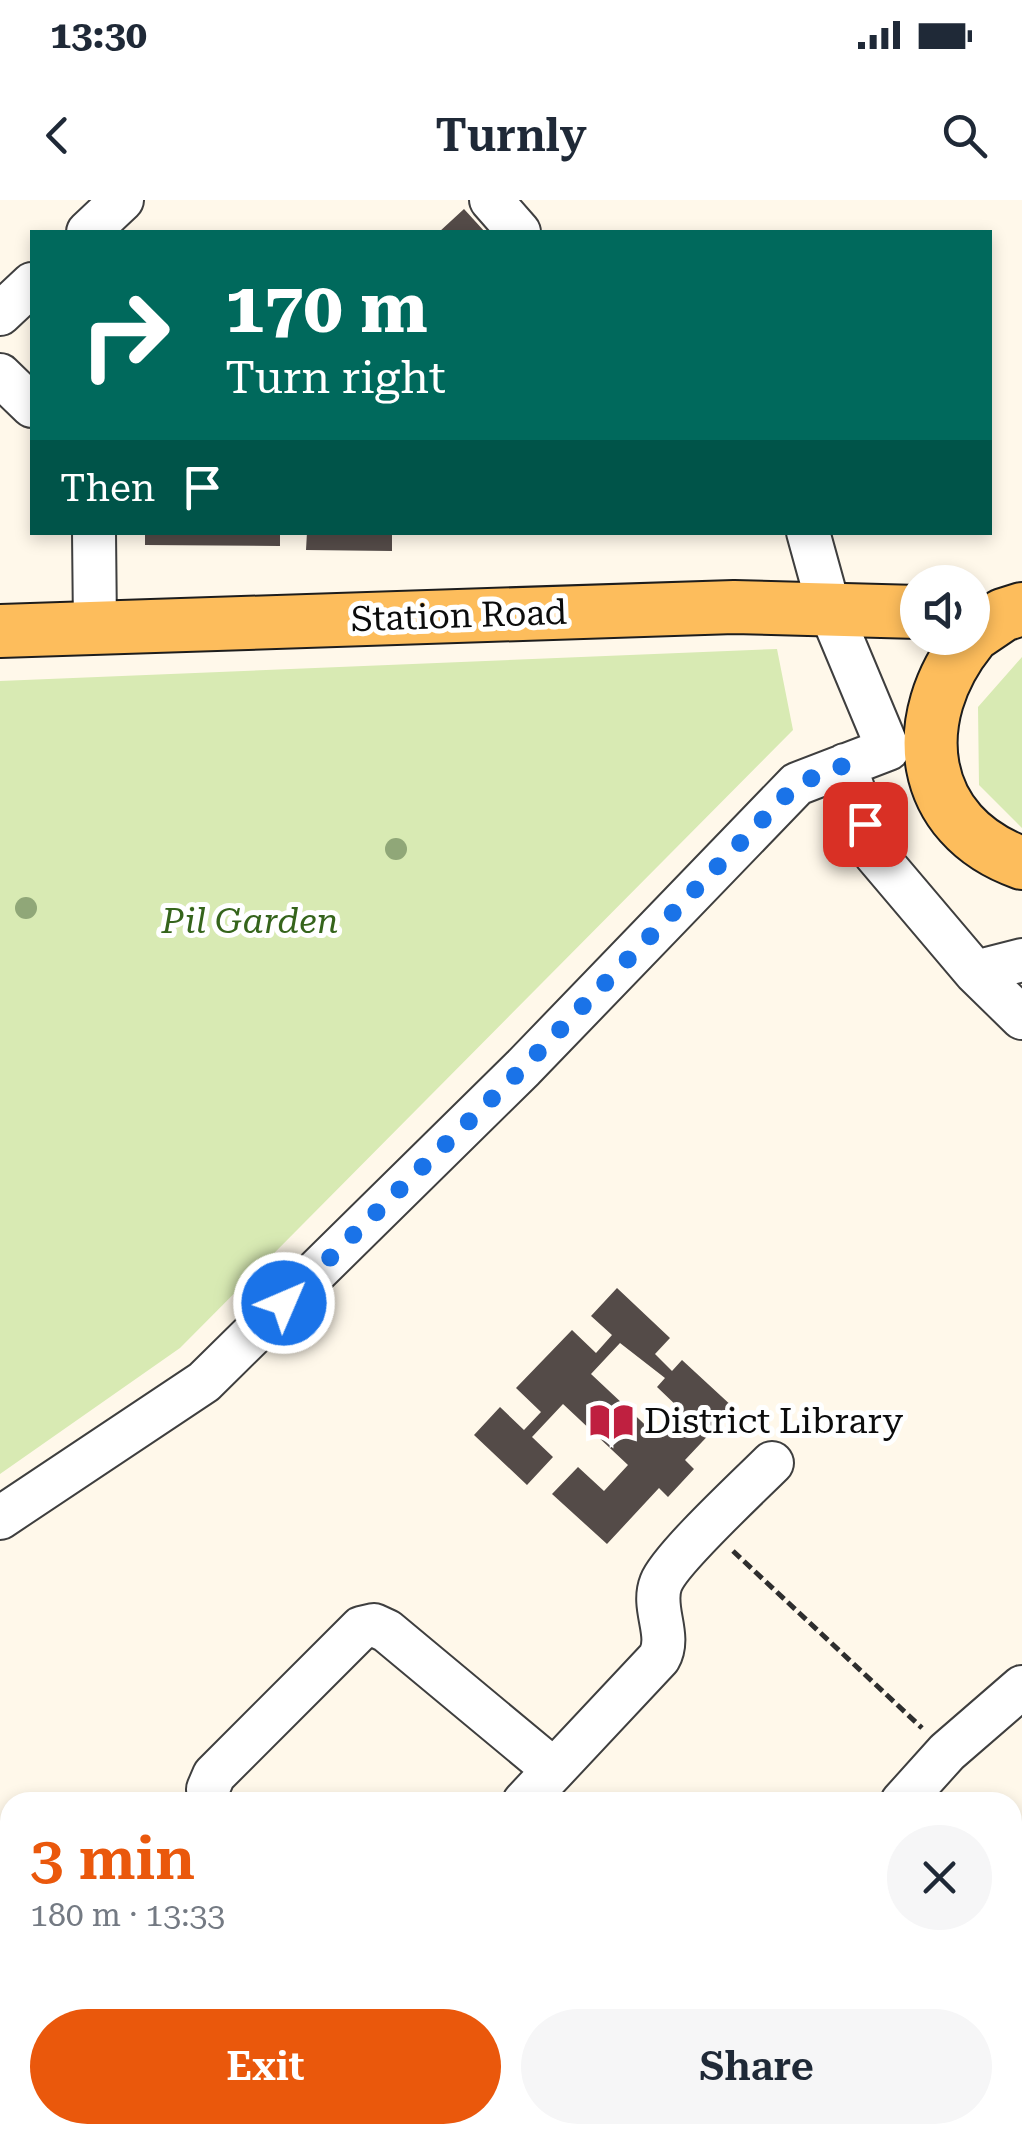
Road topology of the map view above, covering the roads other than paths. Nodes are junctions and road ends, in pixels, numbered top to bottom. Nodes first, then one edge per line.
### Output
1 (122, 200) edge
2 (491, 200) edge
3 (90, 230) edge
4 (517, 230) edge
5 (30, 286) edge
6 (0, 314) edge
7 (0, 375) edge
8 (30, 404) edge
9 (94, 535) edge
10 (809, 535) edge
11 (829, 608) junction
12 (900, 611) edge
13 (95, 627) junction
14 (0, 631) edge
15 (958, 655) edge
16 (908, 743) junction
17 (845, 765) junction
18 (1022, 863) edge
19 (1022, 960) edge
20 (975, 972) junction
21 (1022, 1018) edge
22 (772, 1462) dead end
23 (0, 1518) edge
24 (1022, 1687) edge
25 (554, 1770) junction
26 (208, 1792) edge
27 (533, 1792) edge
28 (911, 1792) edge

1 - 3 street
2 - 4 street
5 - 6 street
7 - 8 street
9 - 13 street
10 - 11 street
11 - 12 main road, Station Road
11 - 13 main road, Station Road
11 - 16 street
13 - 14 main road, Station Road
15 - 16 main road
16 - 17 street
16 - 18 main road
17 - 20 street
17 - 23 street
19 - 20 street
20 - 21 street
22 - 25 street
24 - 28 street
25 - 26 street
25 - 27 street

